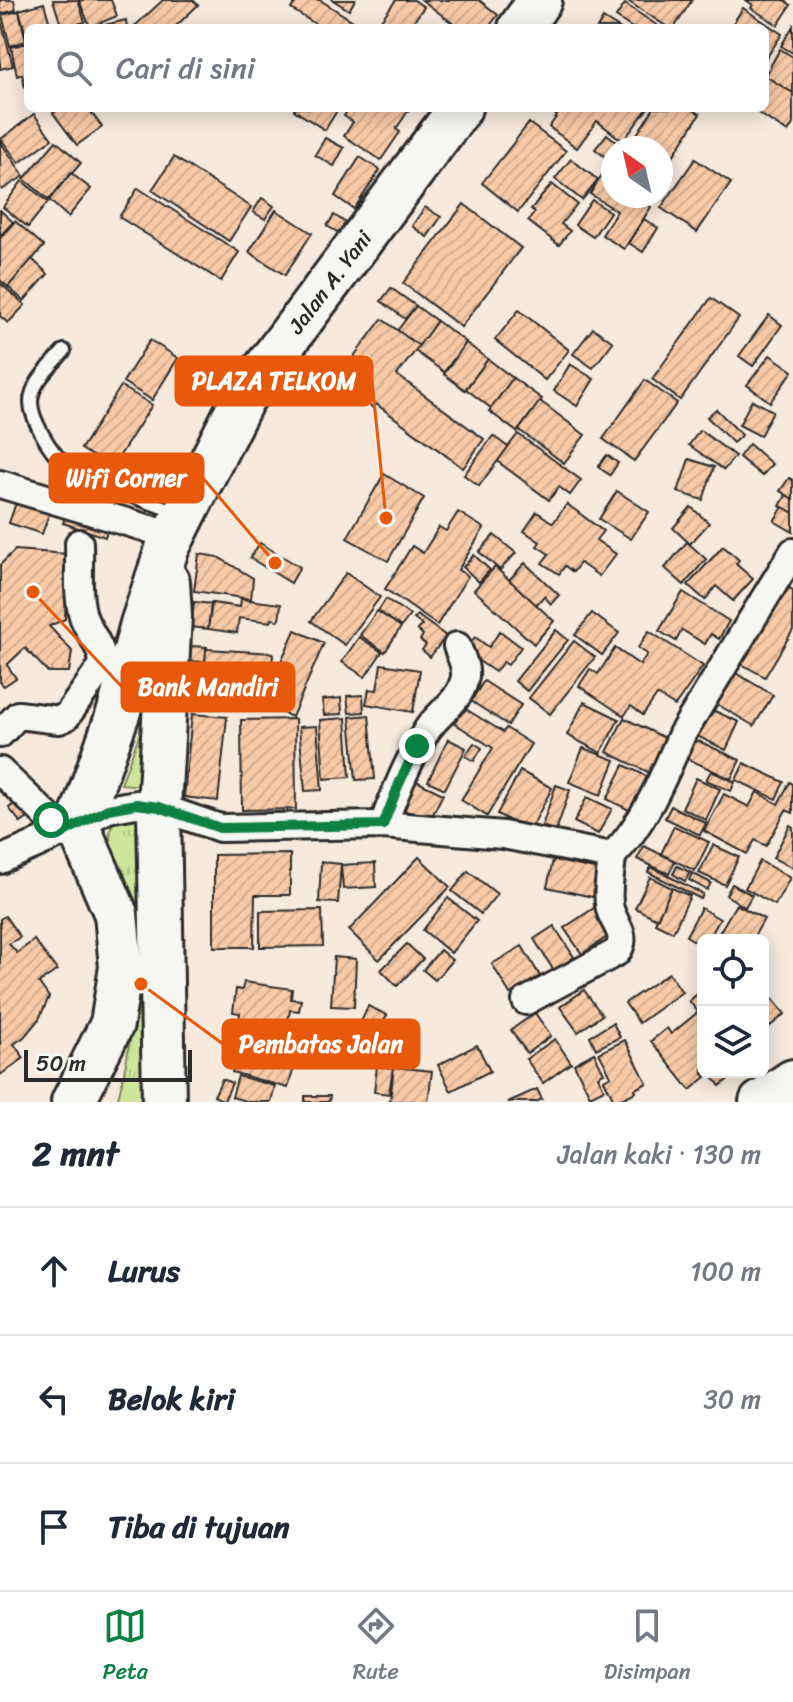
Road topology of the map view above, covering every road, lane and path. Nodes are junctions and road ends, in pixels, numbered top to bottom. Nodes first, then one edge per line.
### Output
1 (457, 112) edge
2 (64, 351) dead end
3 (0, 484) edge
4 (174, 533) junction
5 (79, 543) dead end
6 (793, 552) edge
7 (457, 646) dead end
8 (0, 734) edge
9 (0, 771) edge
10 (159, 807) junction
11 (383, 825) junction
12 (71, 829) junction
13 (612, 856) junction
14 (0, 860) edge
15 (526, 1001) dead end
16 (112, 1024) junction
17 (73, 1102) edge
18 (100, 1102) edge
19 (164, 1102) edge

1 - 4 highway, Jalan A. Yani
2 - 4 lane
3 - 4 street
4 - 10 highway
4 - 12 highway, Jalan A. Yani
5 - 8 street
6 - 13 street
7 - 11 street
9 - 12 street
10 - 11 street
10 - 12 street
10 - 19 highway
11 - 13 street
12 - 14 street
12 - 16 highway
13 - 15 street
16 - 17 highway
16 - 18 highway

